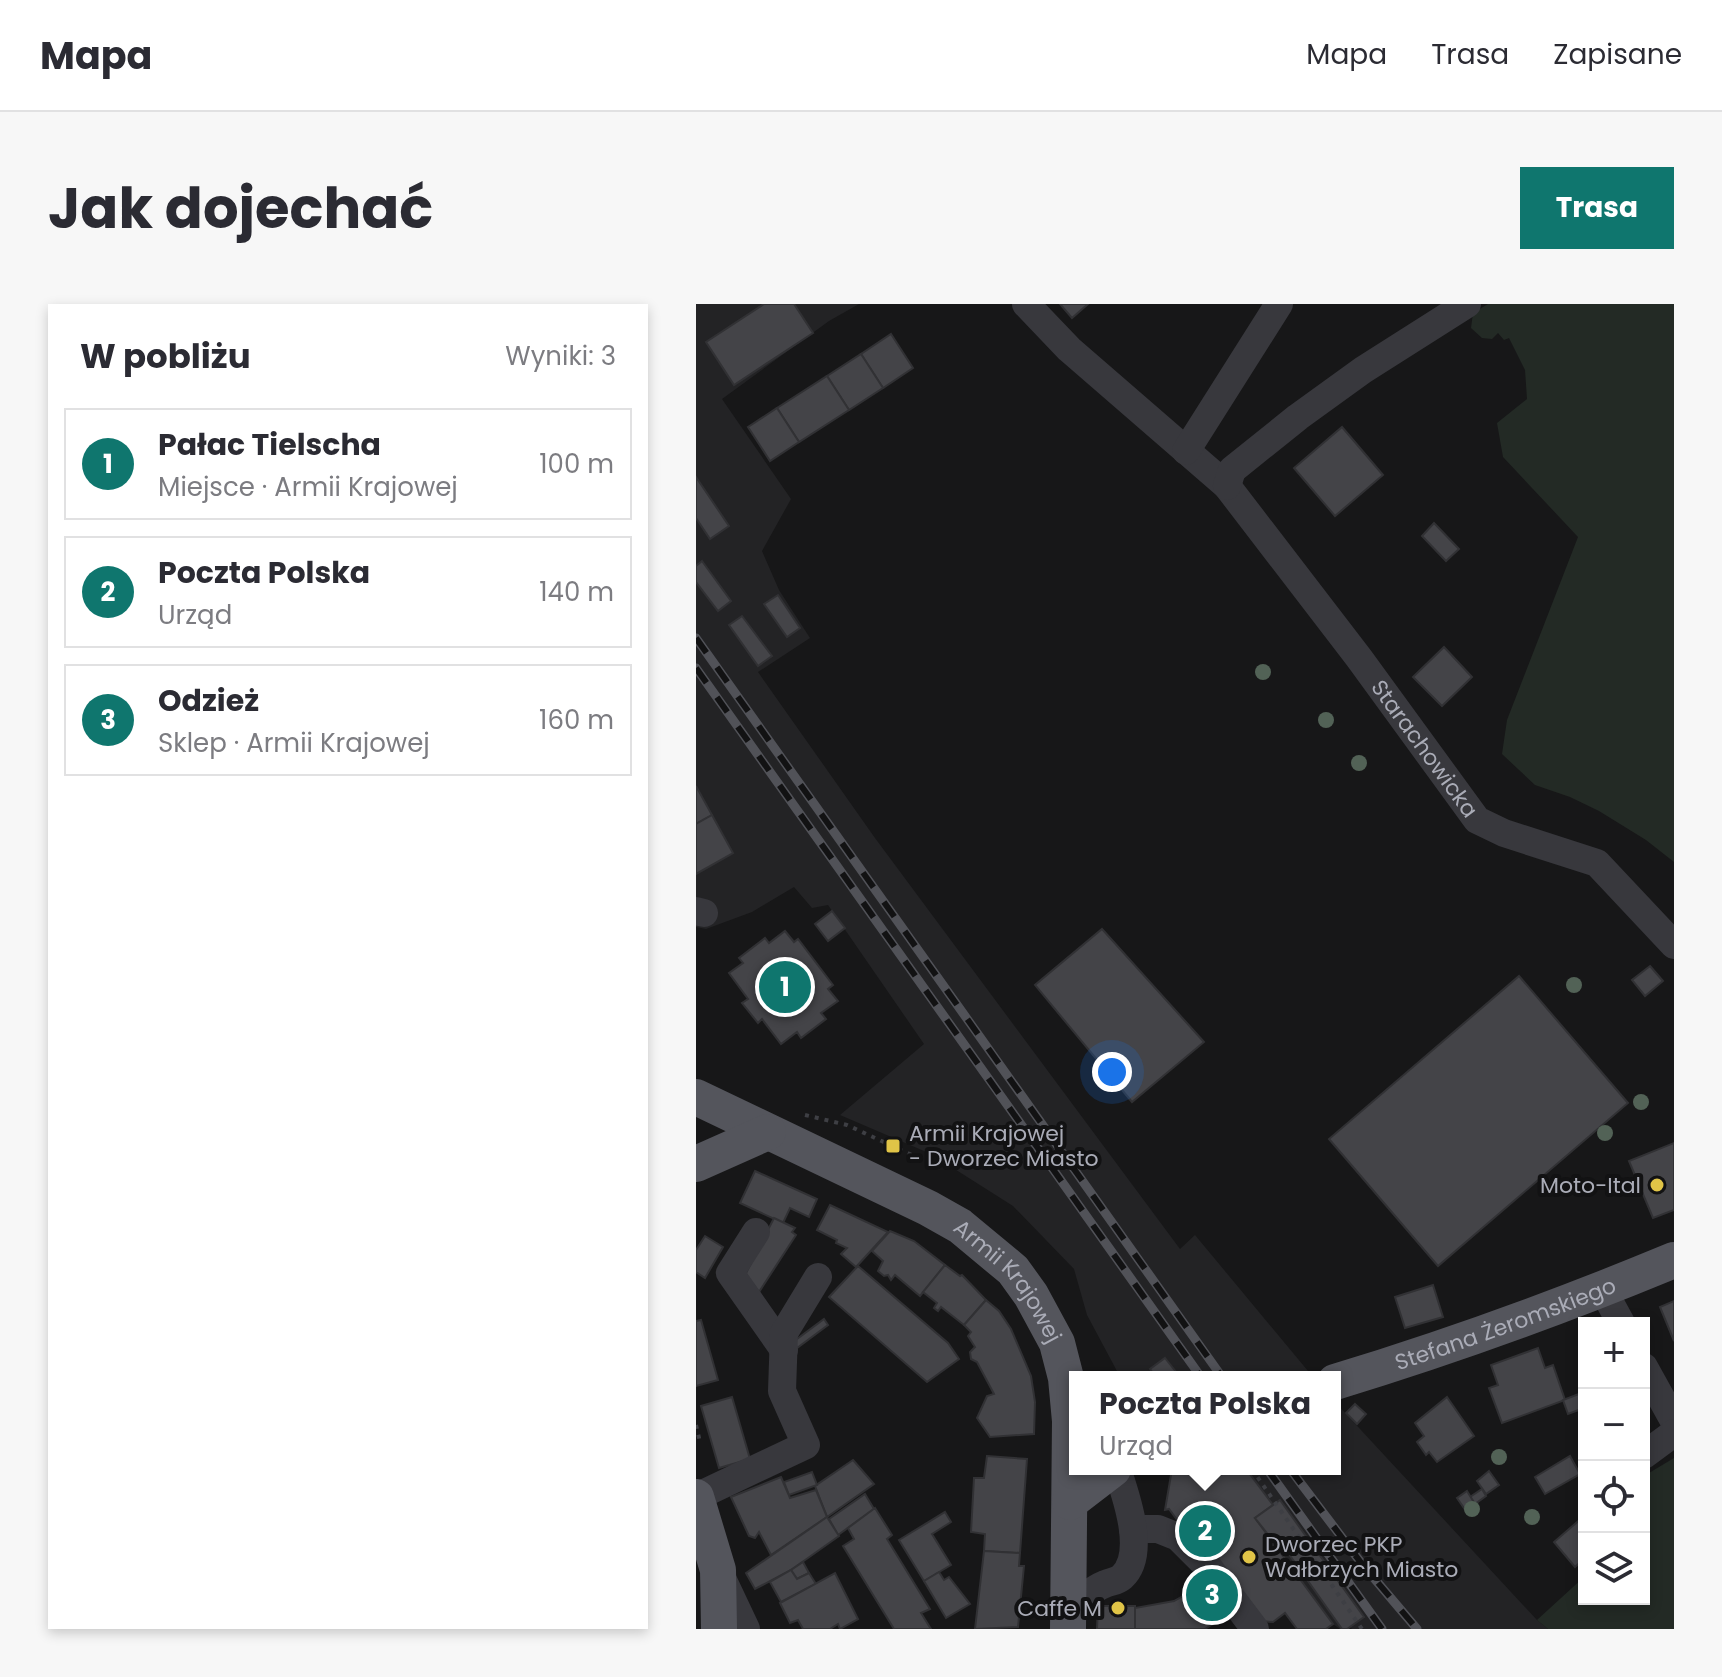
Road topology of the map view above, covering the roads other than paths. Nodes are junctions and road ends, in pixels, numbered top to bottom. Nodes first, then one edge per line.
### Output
1 (1026, 304) edge
2 (1279, 304) edge
3 (1467, 304) edge
4 (1186, 451) junction
5 (1227, 486) junction
6 (1674, 945) edge
7 (696, 1097) edge
8 (768, 1132) junction
9 (696, 1164) edge
10 (756, 1232) dead end
11 (1674, 1260) edge
12 (818, 1277) dead end
13 (1603, 1290) junction
14 (1618, 1317) edge
15 (784, 1350) junction
16 (1069, 1376) edge
17 (1650, 1378) edge
18 (1341, 1380) edge
19 (1674, 1421) edge
20 (1674, 1433) edge
21 (1650, 1451) edge
22 (1070, 1475) edge
23 (1107, 1475) edge
24 (1117, 1475) edge
25 (696, 1497) edge
26 (1070, 1502) junction
27 (1133, 1529) junction
28 (718, 1570) junction
29 (1068, 1618) edge
30 (719, 1629) edge
31 (746, 1629) edge
32 (1255, 1629) edge

1 - 4 street, Starachowicka
2 - 4 street
3 - 5 street
4 - 5 street, Starachowicka
5 - 6 street, Starachowicka
7 - 8 main road, Armii Krajowej
8 - 9 main road
8 - 16 main road, Armii Krajowej
10 - 15 street
11 - 13 main road, Stefana Żeromskiego
12 - 15 street
13 - 14 street
13 - 18 main road, Stefana Żeromskiego
15 - 25 street
17 - 19 street
20 - 21 street
22 - 26 main road, Armii Krajowej
23 - 26 main road
24 - 27 street
25 - 28 main road
26 - 29 main road, Armii Krajowej
27 - 29 street
27 - 32 street
28 - 30 main road
28 - 31 street

